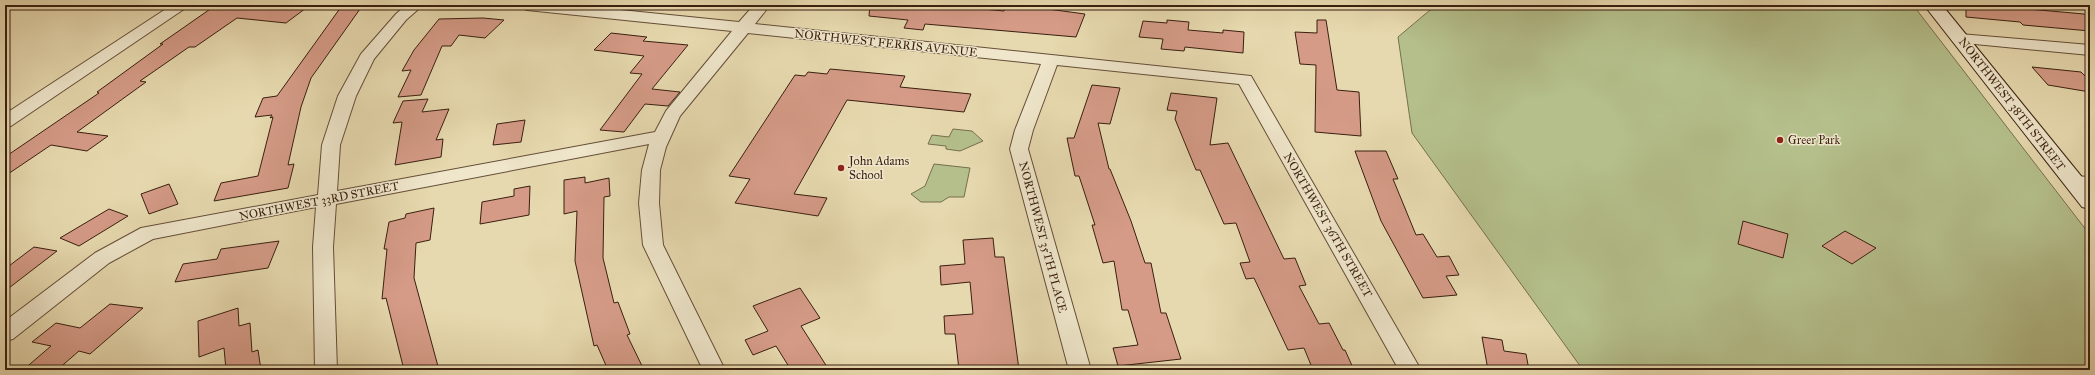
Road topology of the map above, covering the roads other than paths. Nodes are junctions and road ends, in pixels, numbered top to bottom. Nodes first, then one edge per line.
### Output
1 (182, 5) edge
2 (415, 5) edge
3 (527, 5) edge
4 (762, 5) edge
5 (1933, 5) edge
6 (744, 29) junction
7 (1960, 38) junction
8 (2090, 50) edge
9 (1050, 59) junction
10 (1245, 80) joint
11 (5, 122) edge
12 (662, 136) junction
13 (2082, 183) edge
14 (327, 199) junction
15 (2090, 202) edge
16 (5, 333) edge
17 (326, 370) edge
18 (714, 370) edge
19 (1080, 370) edge
20 (1410, 370) edge

1 - 11 street
2 - 14 street
3 - 6 street, NORTHWEST FERRIS AVENUE
4 - 6 street
5 - 7 main road, NORTHWEST 38TH STREET
6 - 9 street, NORTHWEST FERRIS AVENUE
6 - 12 street
7 - 8 street
7 - 13 main road, NORTHWEST 38TH STREET
9 - 10 street, NORTHWEST FERRIS AVENUE
9 - 19 street, NORTHWEST 35TH PLACE
10 - 20 street, NORTHWEST 36TH STREET
12 - 14 street, NORTHWEST 33RD STREET
12 - 18 street
13 - 15 main road, NORTHWEST 38TH STREET
14 - 16 street, NORTHWEST 33RD STREET
14 - 17 street

